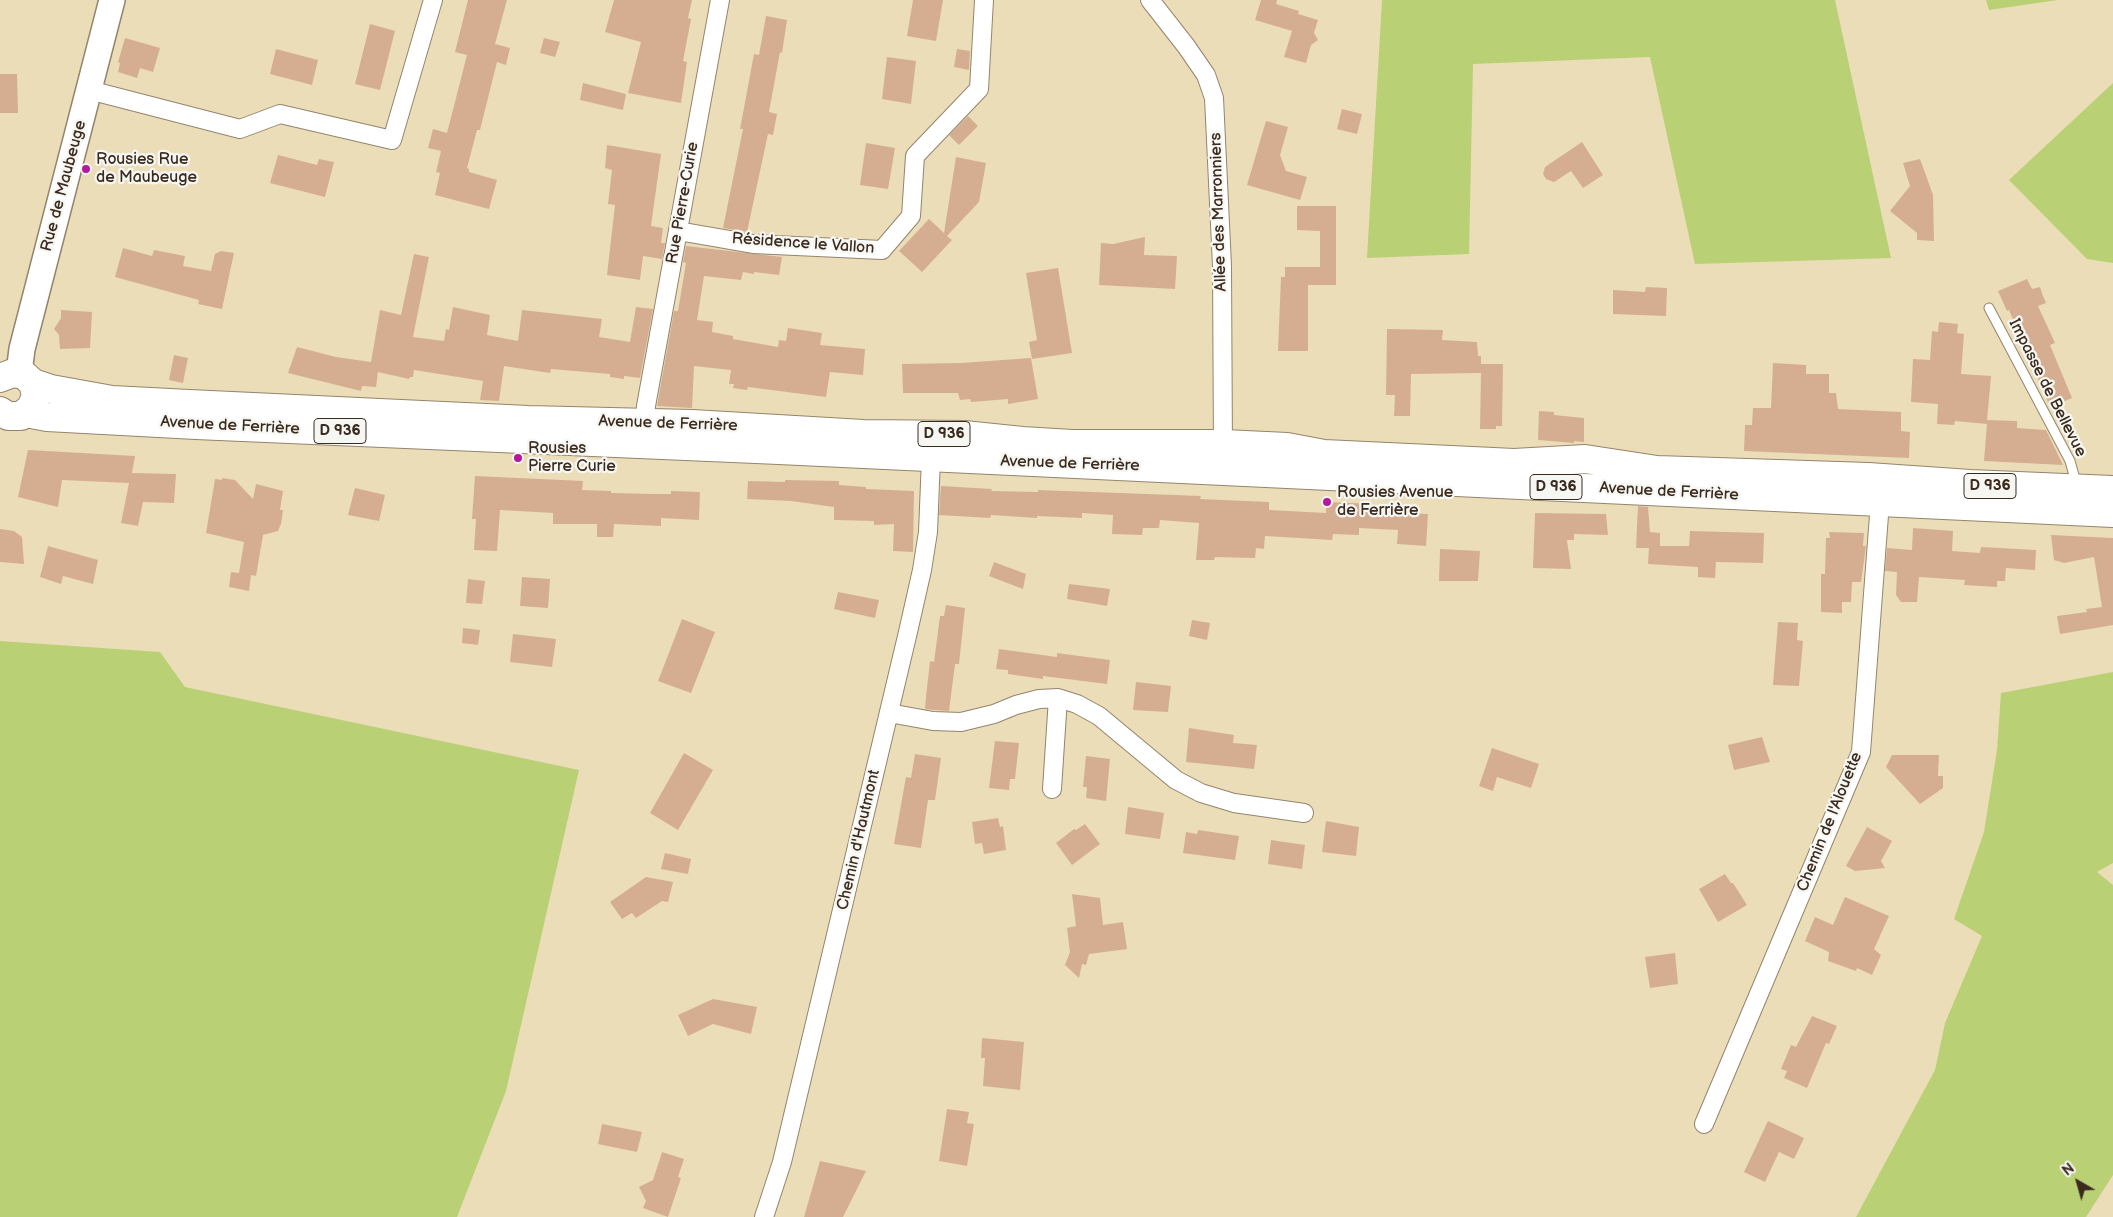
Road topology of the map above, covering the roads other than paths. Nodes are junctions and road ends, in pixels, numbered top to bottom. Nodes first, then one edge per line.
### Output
1 (112, 0) edge
2 (433, 0) edge
3 (720, 0) edge
4 (984, 0) edge
5 (1150, 0) edge
6 (89, 90) junction
7 (678, 231) junction
8 (1989, 308) dead end
9 (18, 379) edge
10 (80, 404) dead end
11 (7, 412) edge
12 (249, 418) dead end
13 (644, 429) junction
14 (930, 445) junction
15 (1254, 446) junction
16 (1075, 454) dead end
17 (1221, 455) junction
18 (1278, 456) dead end
19 (1148, 458) dead end
20 (1656, 482) dead end
21 (1692, 483) dead end
22 (1835, 486) dead end
23 (1881, 489) junction
24 (2113, 490) edge
25 (1957, 496) dead end
26 (2077, 500) junction
27 (2113, 513) edge
28 (1058, 698) junction
29 (890, 713) junction
30 (1052, 789) dead end
31 (1304, 812) dead end
32 (1704, 1124) dead end
33 (764, 1217) edge

1 - 6 street, Rue de Maubeuge
2 - 6 street
3 - 7 street, Rue Pierre-Curie
4 - 7 street, Résidence le Vallon
5 - 17 street, Allée des Marronniers
6 - 9 street, Rue de Maubeuge
7 - 13 street, Rue Pierre-Curie
8 - 26 lane, Impasse de Bellevue
9 - 10 lane
9 - 11 main road
9 - 13 main road, Avenue de Ferrière / D 936
11 - 13 main road, Avenue de Ferrière / D 936
12 - 13 lane
13 - 14 main road, Avenue de Ferrière / D 936
14 - 16 lane
14 - 17 main road, Avenue de Ferrière / D 936
14 - 29 street, Chemin d'Hautmont
15 - 17 main road, Avenue de Ferrière / D 936
15 - 18 lane
15 - 23 main road, Avenue de Ferrière / D 936
17 - 19 lane
17 - 23 main road, Avenue de Ferrière / D 936
20 - 21 lane
22 - 23 lane
23 - 25 lane
23 - 26 main road, Avenue de Ferrière / D 936
23 - 32 street, Chemin de l'Alouette
24 - 26 main road, Avenue de Ferrière / D 936
26 - 27 main road, Avenue de Ferrière / D 936
28 - 29 street
28 - 30 street
28 - 31 street
29 - 33 street, Chemin d'Hautmont

